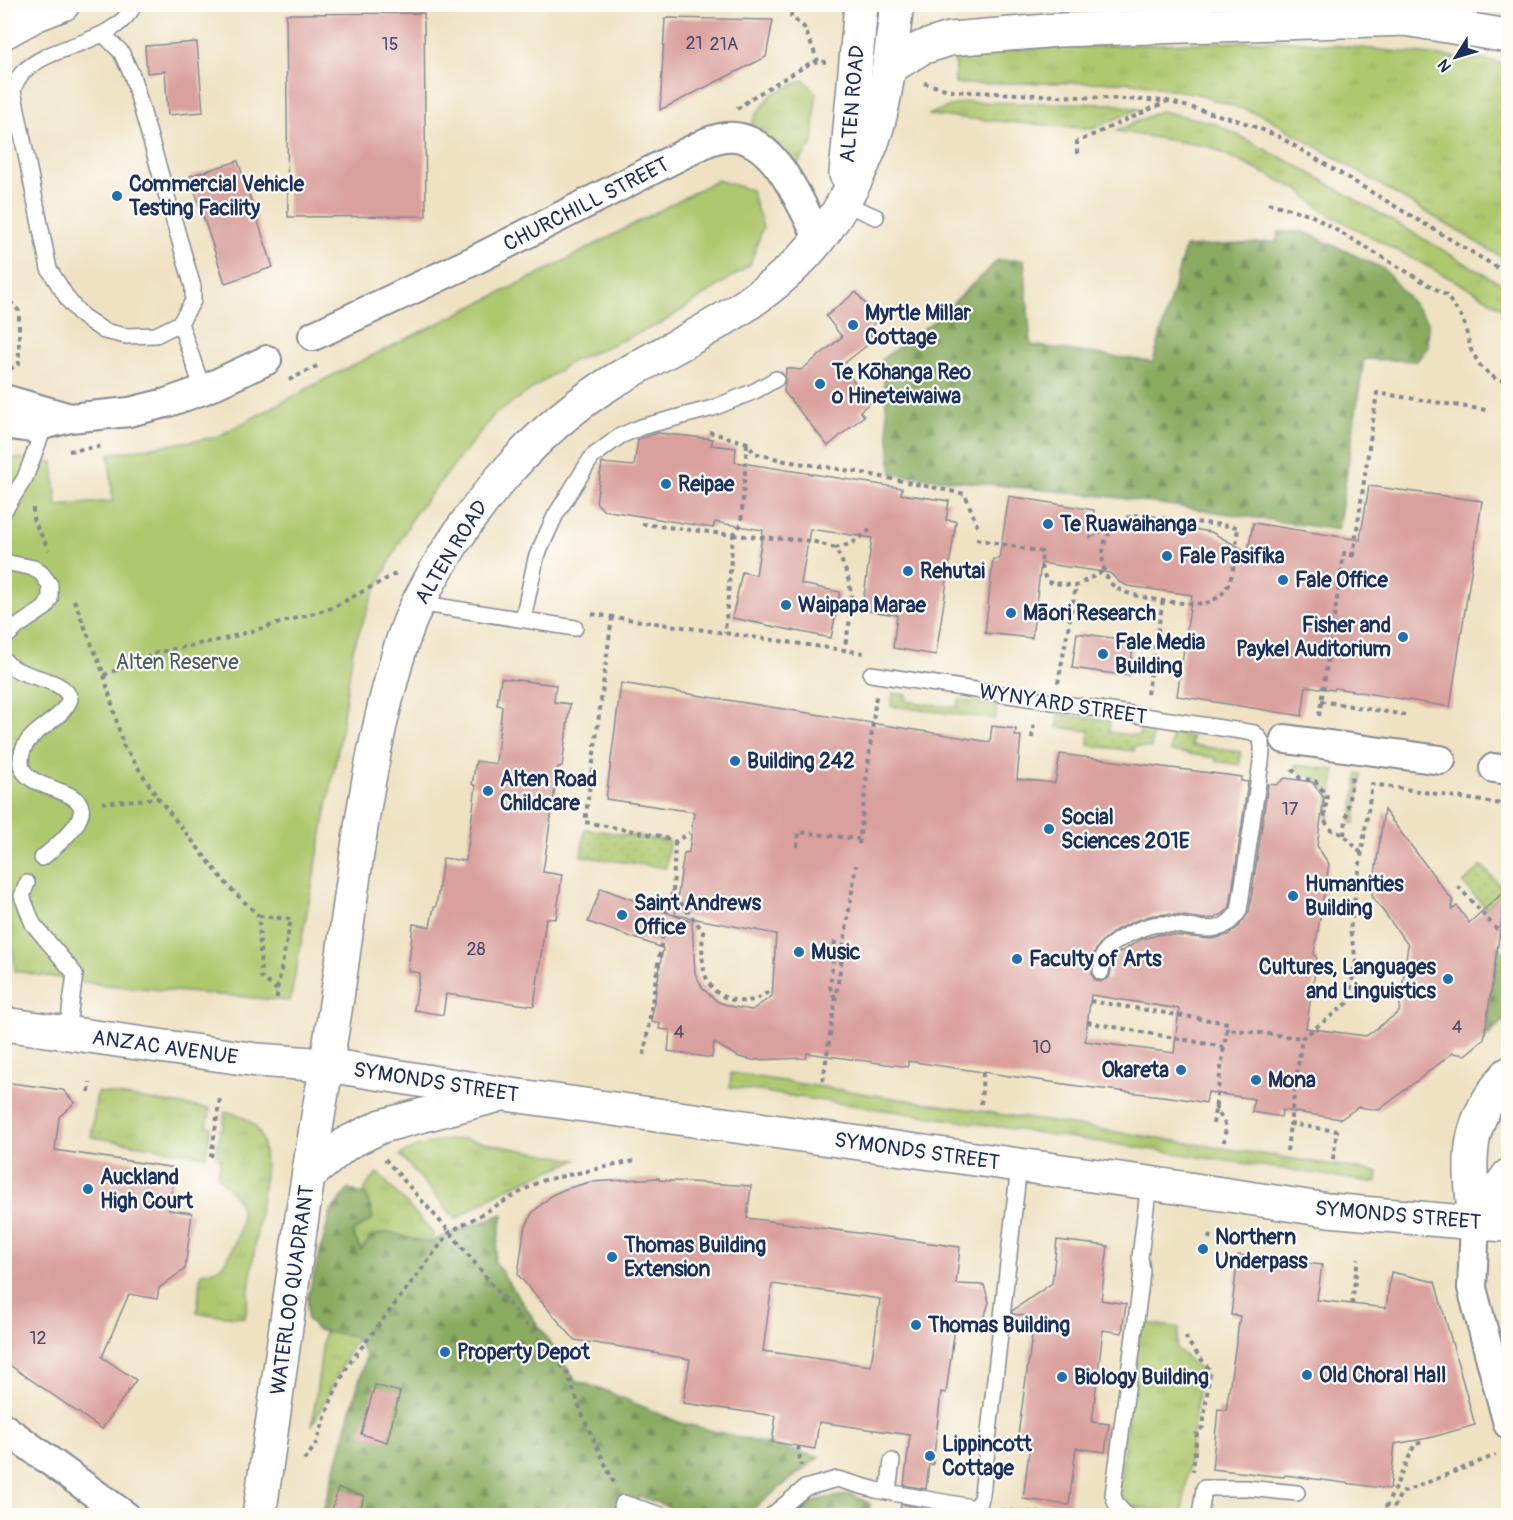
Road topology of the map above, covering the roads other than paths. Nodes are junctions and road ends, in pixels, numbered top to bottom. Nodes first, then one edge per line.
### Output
1 (63, 4) edge
2 (135, 4) edge
3 (861, 4) edge
4 (897, 4) edge
5 (1276, 4) edge
6 (1407, 19) junction
7 (4, 32) edge
8 (104, 35) junction
9 (1509, 36) edge
10 (902, 74) junction
11 (843, 203) junction
12 (876, 217) dead end
13 (819, 239) junction
14 (180, 323) junction
15 (313, 336) dead end
16 (267, 360) dead end
17 (776, 378) dead end
18 (203, 390) junction
19 (4, 399) edge
20 (58, 422) junction
21 (4, 424) edge
22 (4, 511) edge
23 (4, 562) edge
24 (418, 603) junction
25 (522, 619) junction
26 (575, 628) dead end
27 (4, 639) edge
28 (4, 660) edge
29 (875, 675) road end
30 (1286, 751) road end
31 (1441, 760) dead end
32 (42, 858) dead end
33 (27, 883) dead end
34 (1101, 972) dead end
35 (4, 1024) edge
36 (67, 1034) junction
37 (327, 1065) junction
38 (1509, 1074) edge
39 (506, 1094) junction
40 (1019, 1166) junction
41 (309, 1174) junction
42 (1509, 1176) edge
43 (1149, 1183) junction
44 (1475, 1223) junction
45 (1509, 1224) edge
46 (1509, 1424) edge
47 (4, 1428) edge
48 (892, 1461) dead end
49 (888, 1492) junction
50 (1297, 1493) dead end
51 (622, 1510) edge
52 (976, 1512) edge
53 (258, 1514) edge
54 (126, 1515) edge
55 (664, 1515) edge
56 (771, 1515) edge
57 (1127, 1515) edge
58 (1200, 1515) edge

1 - 7 main road
2 - 8 lane
3 - 11 main road, ALTEN ROAD
4 - 10 main road, ALTEN ROAD
5 - 6 main road
6 - 9 main road
6 - 10 main road
8 - 14 lane
8 - 14 lane
10 - 11 main road, ALTEN ROAD
11 - 12 lane
11 - 13 main road, ALTEN ROAD
13 - 15 street, CHURCHILL STREET
13 - 24 main road, ALTEN ROAD
14 - 18 lane
16 - 18 street
17 - 25 lane
18 - 20 street
19 - 20 street
20 - 21 street
20 - 22 lane
23 - 27 lane
24 - 25 lane
24 - 37 main road, ALTEN ROAD
25 - 26 lane
28 - 32 lane
29 - 34 lane, WYNYARD STREET
30 - 31 street
33 - 36 lane
35 - 36 main road, ANZAC AVENUE
36 - 37 main road, ANZAC AVENUE
37 - 39 main road, SYMONDS STREET
37 - 41 main road, WATERLOO QUADRANT
38 - 44 main road
39 - 40 main road, SYMONDS STREET
39 - 41 main road
40 - 43 main road, SYMONDS STREET
40 - 52 lane
41 - 53 main road, WATERLOO QUADRANT
42 - 44 main road
43 - 44 main road, SYMONDS STREET
43 - 57 lane
44 - 45 main road, SYMONDS STREET
44 - 46 street
47 - 54 street
48 - 49 lane
49 - 52 lane
49 - 56 lane
50 - 58 lane
51 - 55 lane

